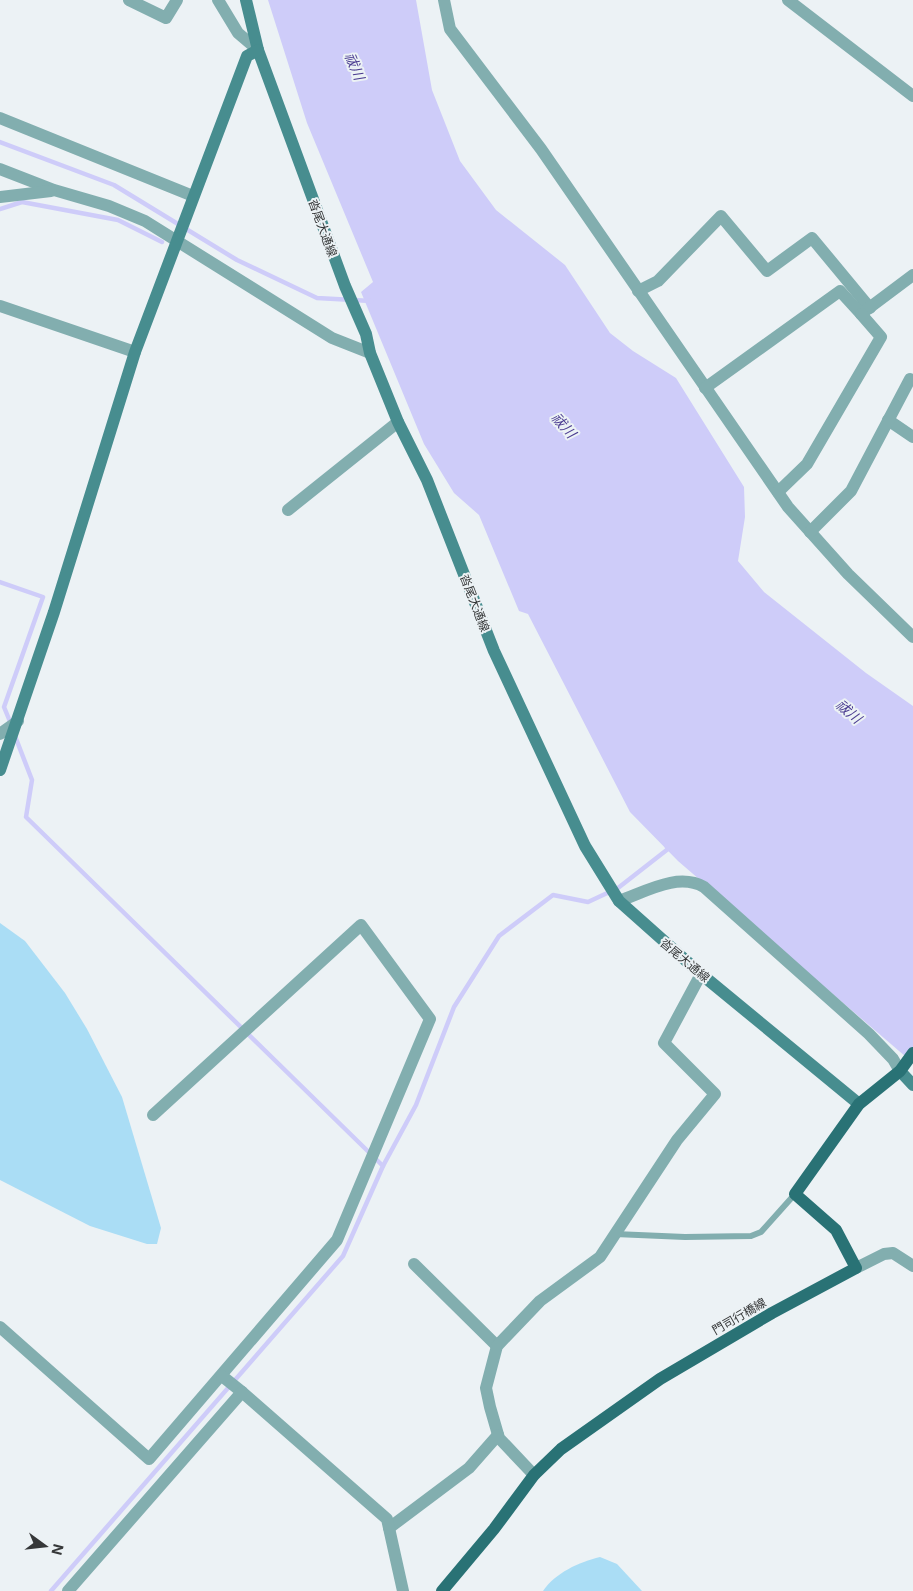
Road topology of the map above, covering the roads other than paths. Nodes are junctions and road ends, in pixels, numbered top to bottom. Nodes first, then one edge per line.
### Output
1 (129, 0) edge
2 (177, 0) edge
3 (218, 0) edge
4 (246, 0) edge
5 (444, 0) edge
6 (788, 0) edge
7 (258, 50) junction
8 (913, 96) edge
9 (0, 118) edge
10 (0, 169) edge
11 (54, 190) junction
12 (0, 198) edge
13 (192, 198) junction
14 (179, 237) junction
15 (913, 275) edge
16 (638, 291) junction
17 (0, 306) edge
18 (866, 311) junction
19 (135, 352) junction
20 (370, 353) junction
21 (910, 379) dead end
22 (705, 388) junction
23 (888, 420) junction
24 (398, 422) junction
25 (913, 437) edge
26 (778, 492) junction
27 (288, 510) dead end
28 (810, 532) junction
29 (913, 637) edge
30 (18, 721) junction
31 (0, 734) edge
32 (0, 770) edge
33 (619, 901) junction
34 (701, 974) junction
35 (913, 1053) edge
36 (902, 1068) junction
37 (913, 1084) edge
38 (859, 1104) junction
39 (153, 1115) dead end
40 (795, 1194) junction
41 (615, 1234) junction
42 (414, 1264) dead end
43 (913, 1266) edge
44 (856, 1268) junction
45 (0, 1327) edge
46 (496, 1346) junction
47 (222, 1376) junction
48 (242, 1392) junction
49 (498, 1435) junction
50 (534, 1475) junction
51 (389, 1528) junction
52 (68, 1591) edge
53 (403, 1591) edge
54 (442, 1591) edge

1 - 2 street
3 - 7 street
4 - 7 main road, 沓尾大通線
5 - 16 street
6 - 8 street
7 - 13 main road
7 - 20 main road, 沓尾大通線
9 - 13 street
10 - 11 street
11 - 12 street
11 - 14 street
13 - 14 main road
14 - 19 main road
14 - 20 street
15 - 18 street
16 - 18 street
16 - 22 street
17 - 19 street
18 - 22 street
18 - 26 street
19 - 30 main road
20 - 24 main road, 沓尾大通線
21 - 23 street
22 - 26 street
23 - 25 street
23 - 28 street
24 - 27 street
24 - 33 main road, 沓尾大通線
26 - 28 street
28 - 29 street
30 - 31 street
30 - 32 main road
33 - 34 main road, 沓尾大通線
33 - 36 street
34 - 38 main road, 沓尾大通線
34 - 41 street
35 - 36 main road
36 - 37 main road
36 - 38 main road
38 - 40 main road
39 - 47 street
40 - 41 lane
40 - 44 main road
41 - 46 street
42 - 46 street
43 - 44 street
44 - 50 main road, 門司行橋線
45 - 47 street
46 - 49 street
47 - 48 street
48 - 51 street
48 - 52 street
49 - 50 street
49 - 51 street
50 - 54 main road, 門司行橋線
51 - 53 street

